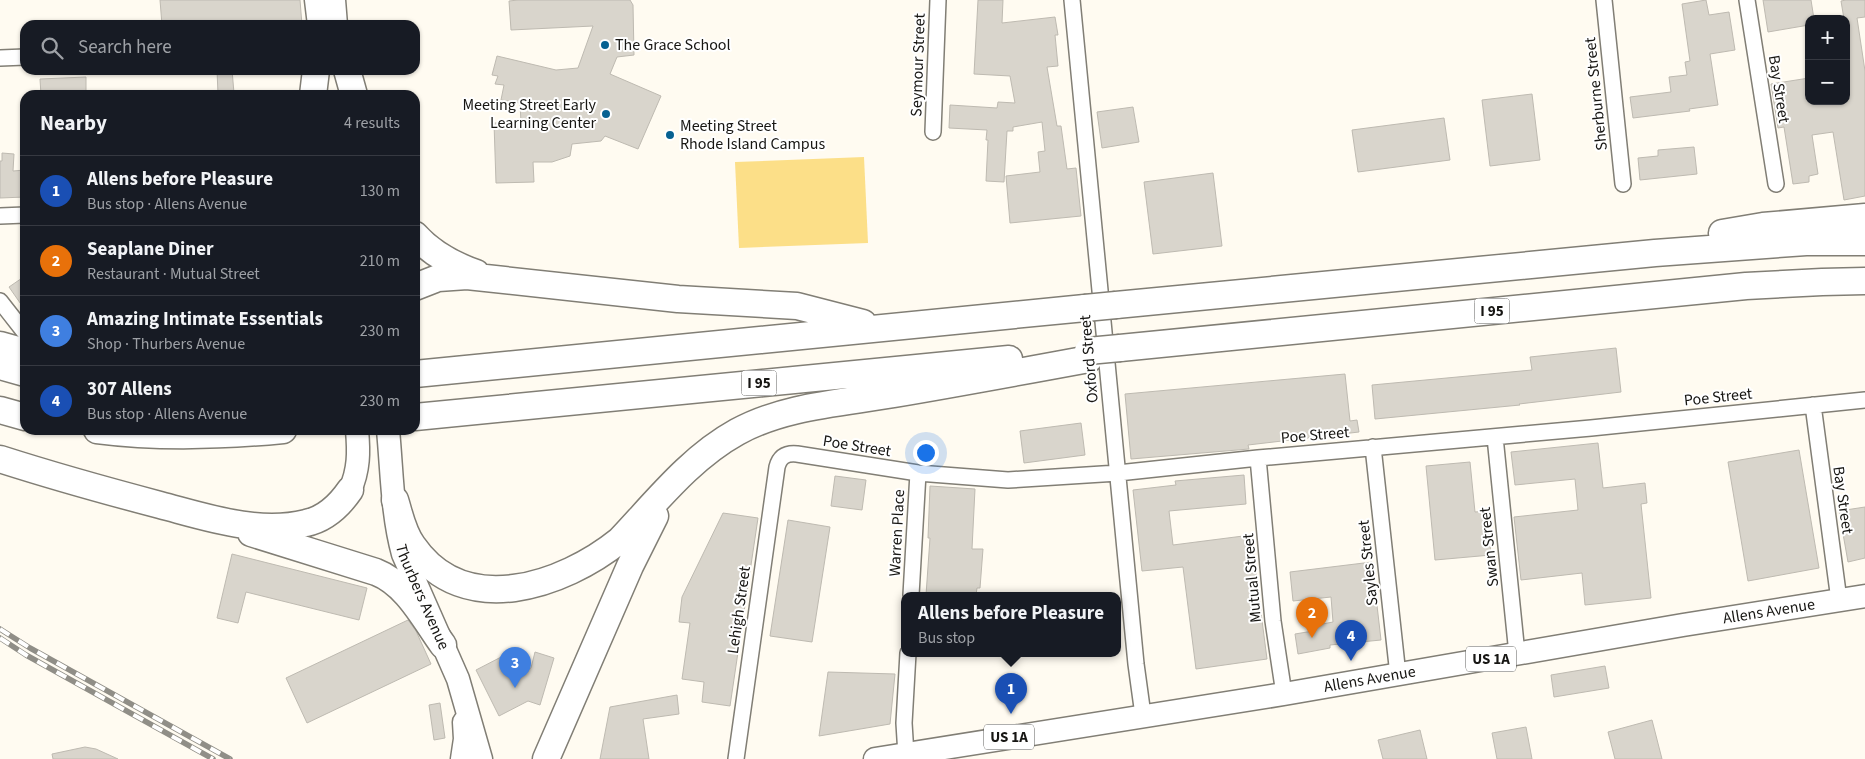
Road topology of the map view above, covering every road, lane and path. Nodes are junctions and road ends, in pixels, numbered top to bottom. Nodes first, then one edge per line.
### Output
1 (316, 0) edge
2 (334, 0) edge
3 (938, 0) edge
4 (1072, 0) edge
5 (1604, 0) edge
6 (1747, 0) edge
7 (318, 20) edge
8 (336, 20) edge
9 (20, 57) edge
10 (0, 58) edge
11 (315, 75) edge
12 (324, 75) edge
13 (338, 75) edge
14 (348, 75) edge
15 (313, 90) edge
16 (326, 90) edge
17 (340, 90) edge
18 (353, 90) edge
19 (934, 132) dead end
20 (1623, 184) dead end
21 (1776, 184) dead end
22 (0, 216) edge
23 (20, 216) edge
24 (1865, 217) edge
25 (420, 240) edge
26 (1865, 242) edge
27 (1655, 253) junction
28 (506, 279) junction
29 (1865, 282) edge
30 (420, 285) edge
31 (0, 301) edge
32 (20, 326) edge
33 (882, 327) junction
34 (0, 345) edge
35 (20, 351) edge
36 (1088, 355) junction
37 (0, 366) edge
38 (20, 372) edge
39 (420, 374) edge
40 (1865, 400) edge
41 (1813, 405) junction
42 (0, 410) edge
43 (20, 416) edge
44 (422, 416) edge
45 (357, 435) edge
46 (388, 435) edge
47 (1495, 436) junction
48 (1373, 447) junction
49 (1258, 458) junction
50 (0, 459) edge
51 (777, 467) joint
52 (685, 472) junction
53 (918, 473) junction
54 (1118, 473) junction
55 (350, 490) joint
56 (394, 500) junction
57 (210, 518) junction
58 (911, 592) edge
59 (1865, 596) edge
60 (1839, 600) junction
61 (443, 644) junction
62 (1517, 654) junction
63 (908, 657) edge
64 (1398, 675) junction
65 (1284, 694) junction
66 (464, 698) junction
67 (1142, 715) junction
68 (549, 751) edge
69 (906, 755) junction
70 (462, 759) edge
71 (481, 759) edge
72 (736, 759) edge
73 (875, 759) edge

1 - 7 main road
2 - 8 main road
3 - 19 street, Seymour Street
4 - 54 street, Oxford Street
5 - 20 street, Sherburne Street
6 - 21 street, Bay Street
9 - 10 street
11 - 15 highway
12 - 16 main road
13 - 17 main road
14 - 18 highway
22 - 23 street
24 - 27 highway
25 - 28 highway
26 - 27 highway
27 - 33 highway, bridge
28 - 30 highway
28 - 33 highway
29 - 36 highway, I 95, bridge
31 - 32 street
33 - 39 highway
34 - 35 highway
36 - 44 highway, I 95
36 - 52 highway
37 - 38 highway
40 - 41 street, Poe Street
41 - 47 street, Poe Street
41 - 60 street, Bay Street
42 - 43 highway
45 - 55 main road
46 - 56 main road, Thurbers Avenue
47 - 48 street, Poe Street
47 - 62 street, Swan Street
48 - 49 street, Poe Street
48 - 64 street, Sayles Street
49 - 54 street, Poe Street
49 - 65 street, Mutual Street
50 - 57 highway
51 - 53 street, Poe Street
51 - 72 street, Lehigh Street
52 - 56 highway
52 - 68 highway
53 - 54 street, Poe Street
53 - 58 street, Warren Place
54 - 67 street, Oxford Street
55 - 57 highway
56 - 61 main road, Thurbers Avenue
57 - 61 highway
59 - 60 main road, Allens Avenue / US 1A
60 - 62 main road, Allens Avenue / US 1A
61 - 66 main road, Thurbers Avenue
62 - 64 main road, Allens Avenue / US 1A
63 - 69 street
64 - 65 main road, Allens Avenue / US 1A
65 - 67 main road, Allens Avenue / US 1A
66 - 70 main road
66 - 71 main road, Thurbers Avenue
67 - 69 main road, Allens Avenue / US 1A
69 - 73 main road, Allens Avenue / US 1A

